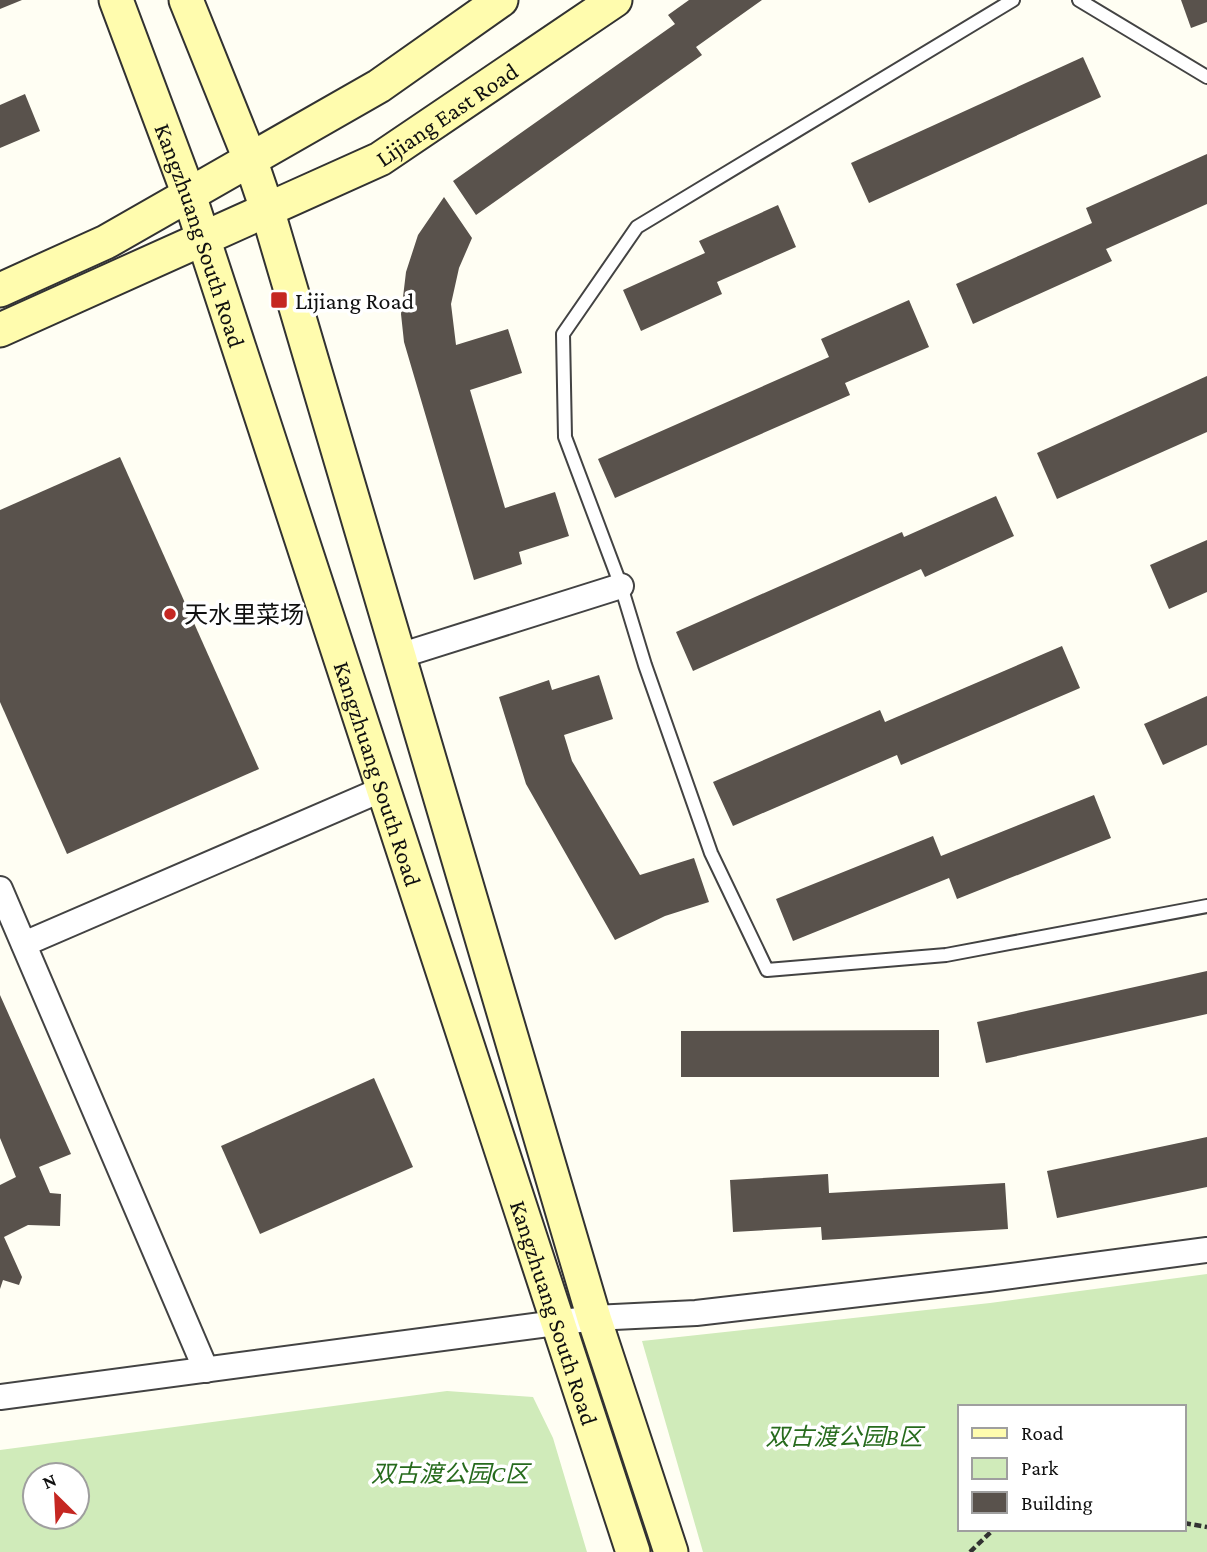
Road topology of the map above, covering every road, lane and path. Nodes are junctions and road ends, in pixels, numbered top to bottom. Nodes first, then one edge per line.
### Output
1 (116, 0) edge
2 (186, 0) edge
3 (501, 0) edge
4 (615, 0) edge
5 (1013, 0) edge
6 (1079, 0) edge
7 (1207, 77) edge
8 (250, 159) junction
9 (189, 195) junction
10 (267, 209) junction
11 (202, 237) junction
12 (0, 290) edge
13 (0, 330) edge
14 (621, 586) junction
15 (399, 656) junction
16 (383, 789) junction
17 (0, 888) edge
18 (1207, 906) edge
19 (24, 944) junction
20 (1207, 1250) edge
21 (594, 1318) junction
22 (558, 1324) junction
23 (206, 1370) junction
24 (0, 1397) edge
25 (1186, 1523) edge
26 (1207, 1527) edge
27 (992, 1531) edge
28 (633, 1552) edge
29 (671, 1552) edge
30 (970, 1552) edge

1 - 9 main road, Kangzhuang South Road
2 - 8 main road, Kangzhuang South Road
3 - 8 main road
4 - 10 main road, Lijiang East Road
5 - 14 lane
6 - 7 lane
8 - 9 main road
8 - 10 main road, Kangzhuang South Road
9 - 11 main road, Kangzhuang South Road
9 - 12 main road
10 - 11 main road, Lijiang East Road
10 - 15 main road, Kangzhuang South Road
11 - 13 main road, Lijiang East Road
11 - 16 main road, Kangzhuang South Road
14 - 15 street
14 - 18 lane
15 - 21 main road, Kangzhuang South Road
16 - 19 street
16 - 22 main road, Kangzhuang South Road
17 - 19 street
19 - 23 street
20 - 21 street
21 - 22 street
21 - 29 main road, Kangzhuang South Road
22 - 23 street
22 - 28 main road, Kangzhuang South Road
23 - 24 street
25 - 26 path
27 - 30 path

